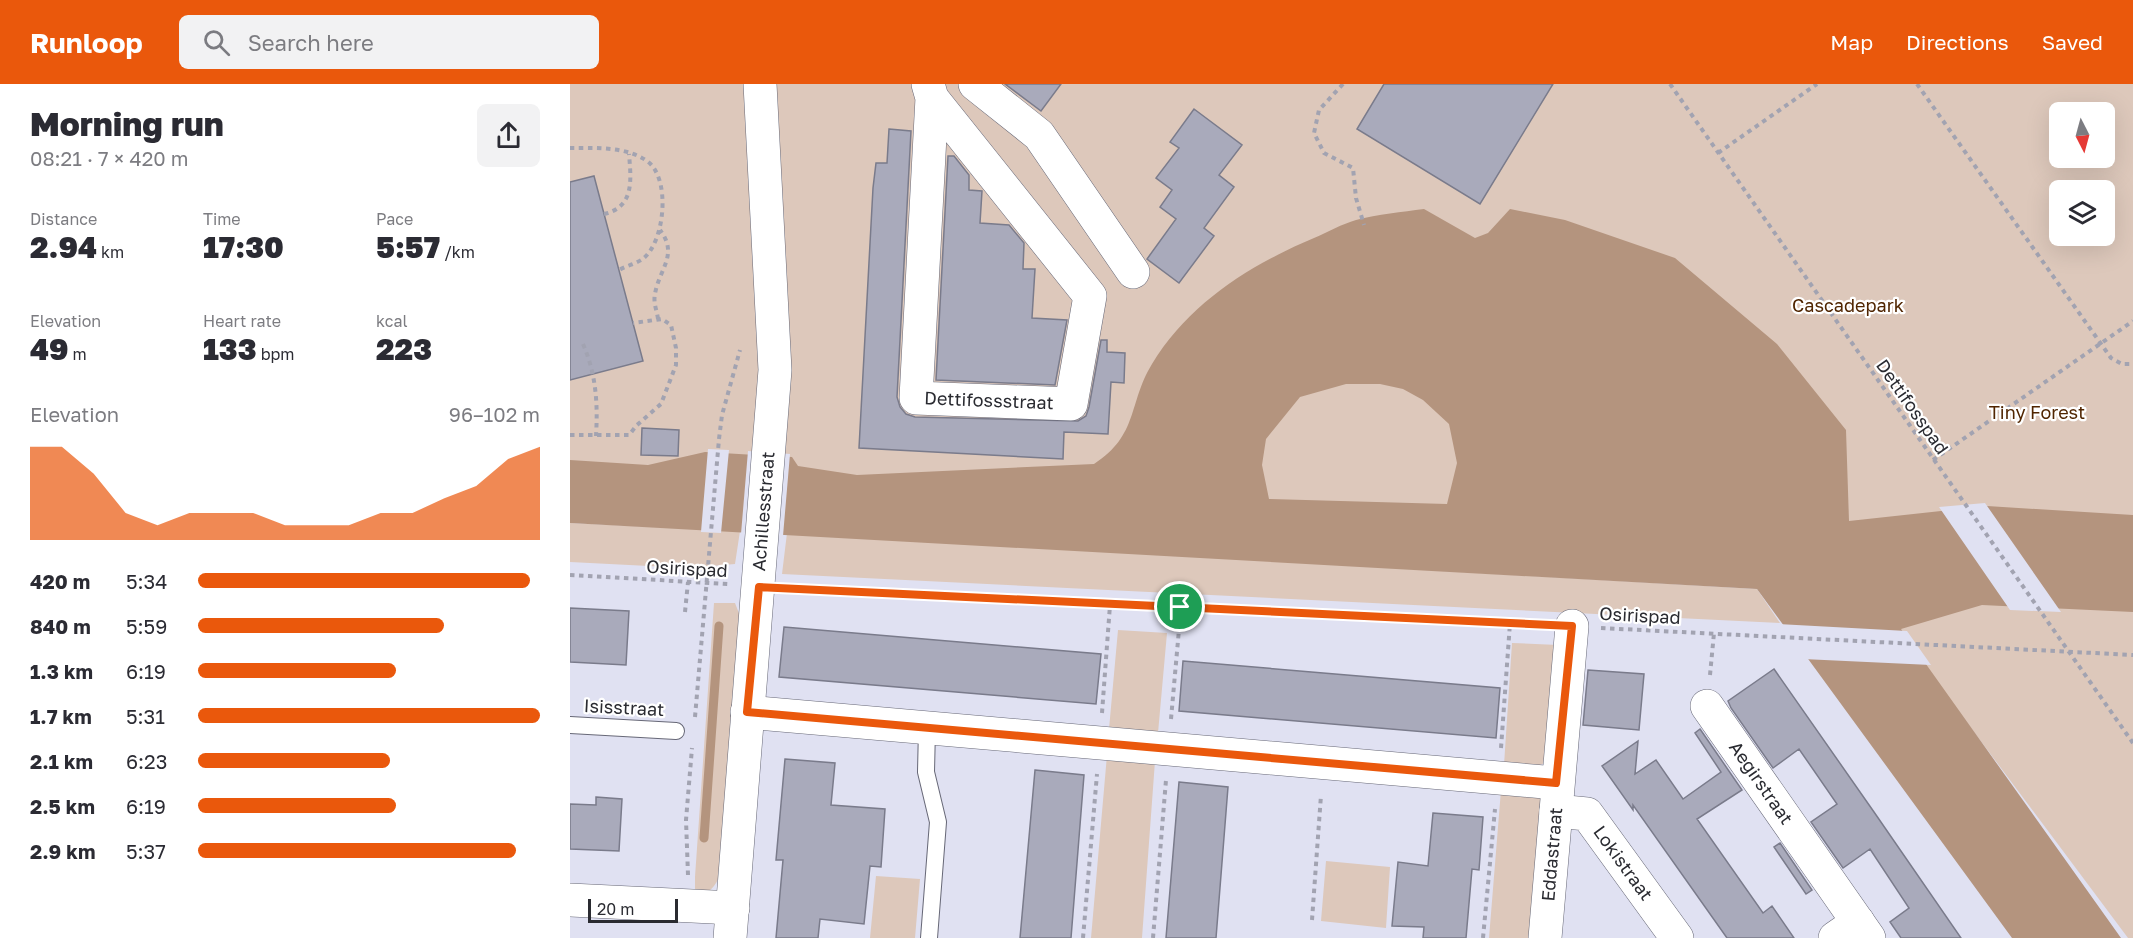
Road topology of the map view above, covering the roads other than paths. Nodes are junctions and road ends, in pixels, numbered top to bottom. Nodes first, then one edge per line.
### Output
1 (760, 84) edge
2 (975, 84) edge
3 (930, 91) edge
4 (1133, 272) dead end
5 (1572, 626) road end
6 (1707, 706) road end
7 (747, 712) junction
8 (570, 725) edge
9 (927, 728) junction
10 (676, 731) dead end
11 (1556, 797) junction
12 (570, 900) edge
13 (731, 923) edge
14 (1854, 933) edge
15 (929, 938) edge
16 (1545, 938) edge
17 (1677, 938) edge

1 - 7 street, Achillesstraat
2 - 4 street
3 - 3 street, Dettifossstraat
5 - 11 street, Eddastraat
6 - 14 street, Aegirstraat
7 - 9 street, Lokistraat
7 - 13 street, Achillesstraat
8 - 10 lane, Isisstraat
9 - 11 street, Lokistraat
9 - 15 lane
11 - 16 street, Eddastraat
11 - 17 street, Lokistraat
12 - 13 street

